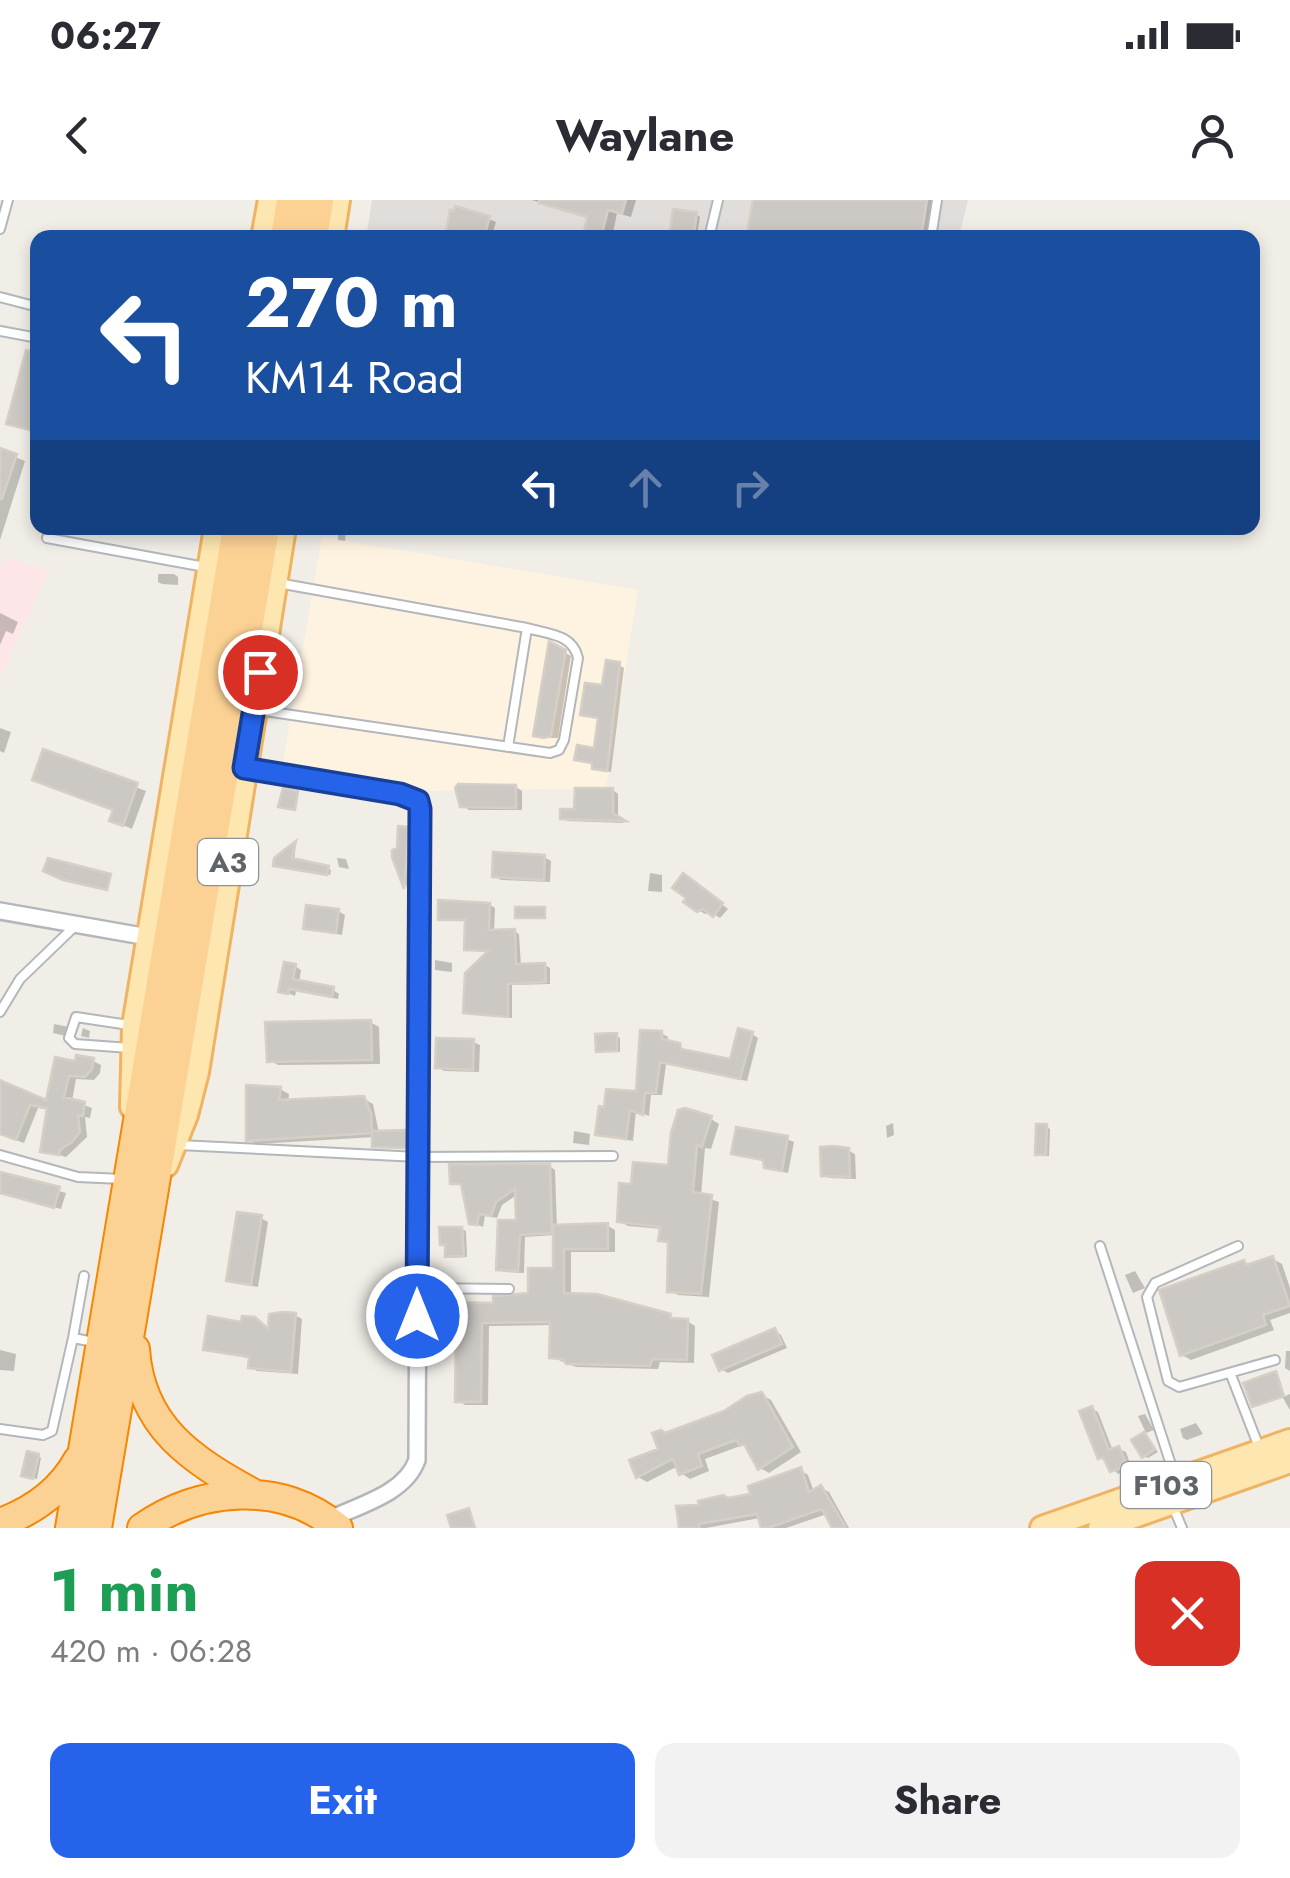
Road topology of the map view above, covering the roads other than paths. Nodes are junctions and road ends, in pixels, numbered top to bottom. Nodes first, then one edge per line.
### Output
1 (8, 200) edge
2 (270, 200) edge
3 (291, 200) edge
4 (319, 200) edge
5 (338, 200) edge
6 (718, 200) edge
7 (937, 200) edge
8 (0, 229) edge
9 (265, 230) edge
10 (286, 230) edge
11 (314, 230) edge
12 (333, 230) edge
13 (710, 230) edge
14 (932, 230) edge
15 (0, 297) edge
16 (30, 304) edge
17 (0, 330) edge
18 (30, 336) edge
19 (215, 535) edge
20 (236, 535) edge
21 (264, 535) edge
22 (283, 535) edge
23 (47, 538) dead end
24 (209, 568) junction
25 (274, 582) junction
26 (526, 628) junction
27 (254, 710) junction
28 (508, 747) junction
29 (244, 768) junction
30 (0, 911) edge
31 (77, 924) junction
32 (148, 937) junction
33 (0, 1012) edge
34 (133, 1037) junction
35 (174, 1144) junction
36 (0, 1155) edge
37 (418, 1156) junction
38 (613, 1156) dead end
39 (142, 1186) junction
40 (1100, 1246) dead end
41 (1238, 1246) dead end
42 (84, 1276) dead end
43 (417, 1288) junction
44 (508, 1289) dead end
45 (134, 1319) junction
46 (73, 1338) junction
47 (101, 1343) junction
48 (1275, 1360) dead end
49 (1231, 1374) junction
50 (0, 1429) edge
51 (1290, 1441) edge
52 (84, 1450) junction
53 (1261, 1452) junction
54 (1290, 1461) edge
55 (1174, 1492) junction
56 (254, 1494) junction
57 (0, 1522) edge
58 (333, 1524) edge
59 (1124, 1524) edge
60 (70, 1528) edge
61 (97, 1528) edge
62 (142, 1528) edge
63 (1042, 1528) edge
64 (1100, 1528) edge
65 (1182, 1528) edge

1 - 8 lane
2 - 9 main road
3 - 10 highway
4 - 11 highway
5 - 12 main road
6 - 13 lane
7 - 14 lane
15 - 16 lane
17 - 18 lane
19 - 24 main road, A3
20 - 39 highway, A3
21 - 39 highway, A3
22 - 25 main road, A3
23 - 24 lane
24 - 32 main road, A3
25 - 26 lane
25 - 27 main road, A3
26 - 28 lane
26 - 28 lane
27 - 28 lane
27 - 29 main road, A3
29 - 35 main road, A3
29 - 37 street
30 - 31 street
31 - 32 street
31 - 33 lane
32 - 34 main road, A3
34 - 34 lane
34 - 39 main road, A3
35 - 37 lane
35 - 39 main road, A3
36 - 39 lane
37 - 38 lane
37 - 43 street
39 - 45 highway, A3
39 - 47 highway, A3
40 - 55 lane
41 - 49 lane
42 - 46 lane
43 - 44 lane
43 - 58 street
45 - 56 highway
45 - 61 highway, A3
46 - 47 lane
46 - 50 lane
47 - 52 highway, A3
48 - 49 lane
49 - 53 lane
51 - 53 main road, F103
52 - 57 highway
52 - 60 highway, A3
53 - 55 main road, F103
54 - 55 main road, F103
55 - 59 main road, F103
55 - 63 main road, F103
55 - 65 lane
56 - 58 highway
56 - 62 highway
59 - 64 main road, F103

